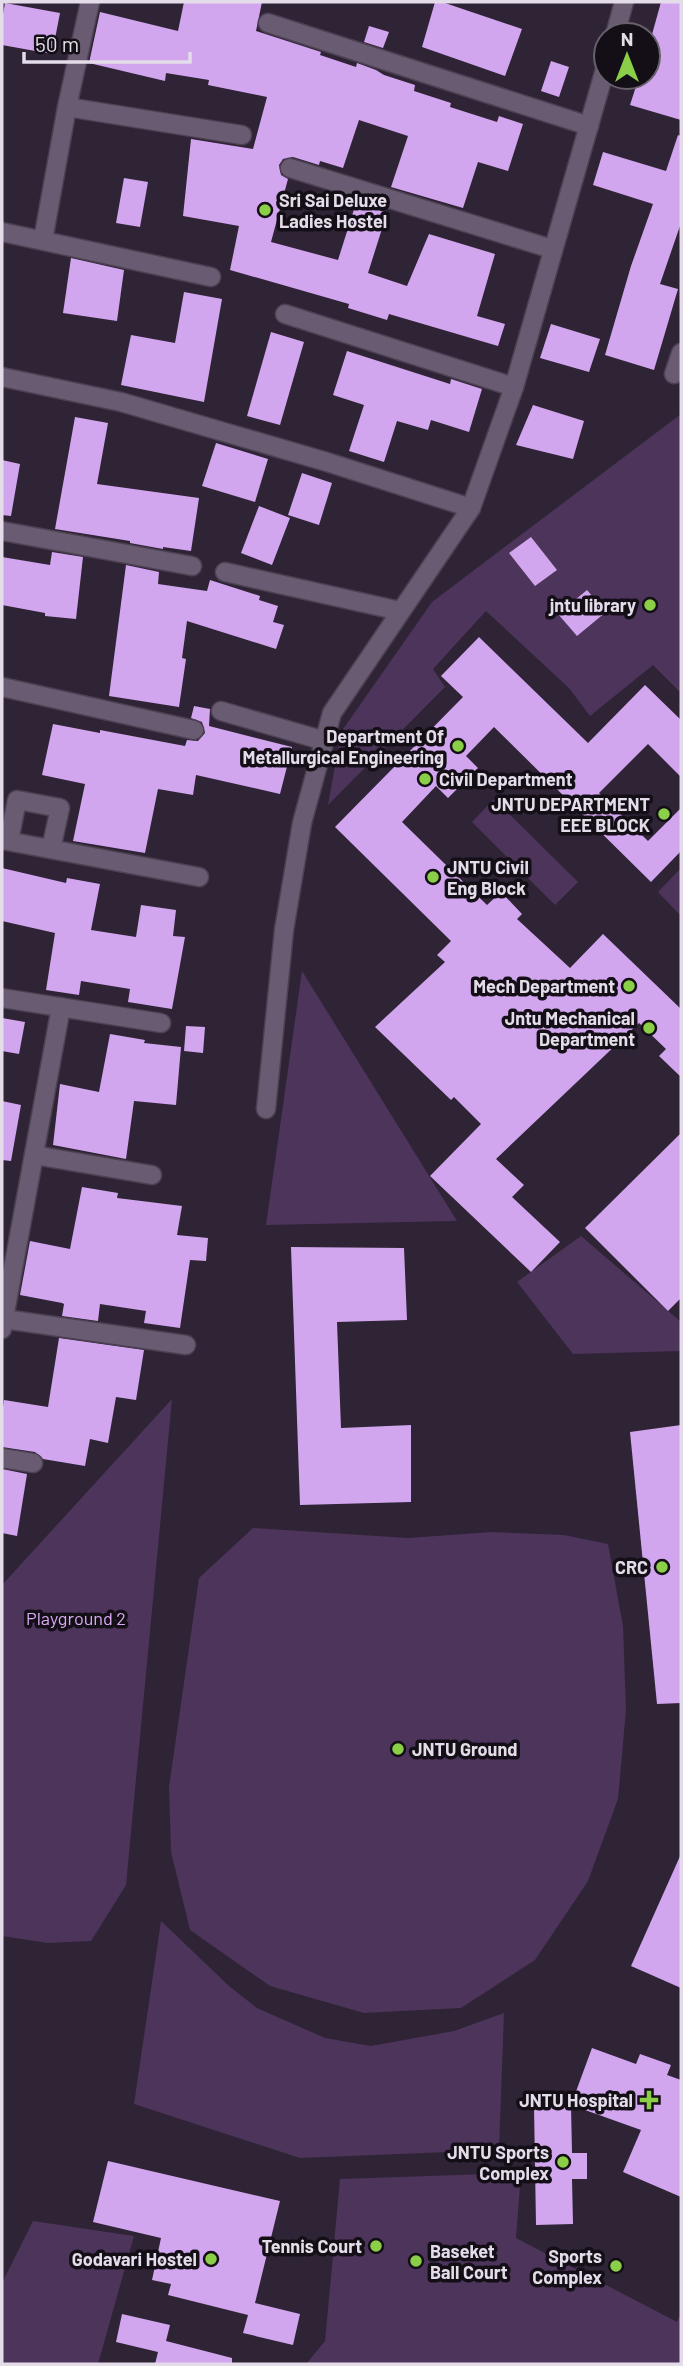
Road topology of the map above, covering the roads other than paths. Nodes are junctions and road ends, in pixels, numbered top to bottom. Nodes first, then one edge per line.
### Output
1 (89, 2) edge
2 (624, 2) edge
3 (619, 21) edge
4 (268, 23) dead end
5 (599, 91) edge
6 (67, 107) junction
7 (589, 126) junction
8 (242, 135) dead end
9 (290, 168) dead end
10 (2, 232) edge
11 (43, 240) junction
12 (552, 249) junction
13 (211, 277) dead end
14 (285, 314) dead end
15 (681, 353) edge
16 (674, 374) dead end
17 (2, 377) edge
18 (514, 387) junction
19 (471, 508) junction
20 (2, 531) edge
21 (192, 566) dead end
22 (225, 572) dead end
23 (400, 611) junction
24 (2, 687) edge
25 (221, 711) dead end
26 (194, 730) dead end
27 (325, 741) junction
28 (6, 840) edge
29 (51, 849) junction
30 (199, 877) dead end
31 (2, 998) edge
32 (61, 1007) junction
33 (161, 1023) dead end
34 (267, 1109) dead end
35 (34, 1155) junction
36 (152, 1175) dead end
37 (3, 1324) edge
38 (186, 1345) dead end
39 (2, 1458) edge
40 (33, 1463) dead end

1 - 6 street
2 - 3 street
4 - 7 street
5 - 7 street
6 - 8 street
6 - 11 street
7 - 12 street
9 - 12 street
10 - 11 street
11 - 13 street
12 - 18 street
14 - 18 street
15 - 16 street
17 - 19 street
18 - 19 street
19 - 23 street
20 - 21 street
22 - 23 street
23 - 27 street
24 - 26 street
25 - 27 street
27 - 34 street
28 - 29 street
28 - 29 street
29 - 30 street
31 - 32 street
32 - 33 street
32 - 35 street
35 - 36 street
35 - 37 street
37 - 38 street
39 - 40 street

